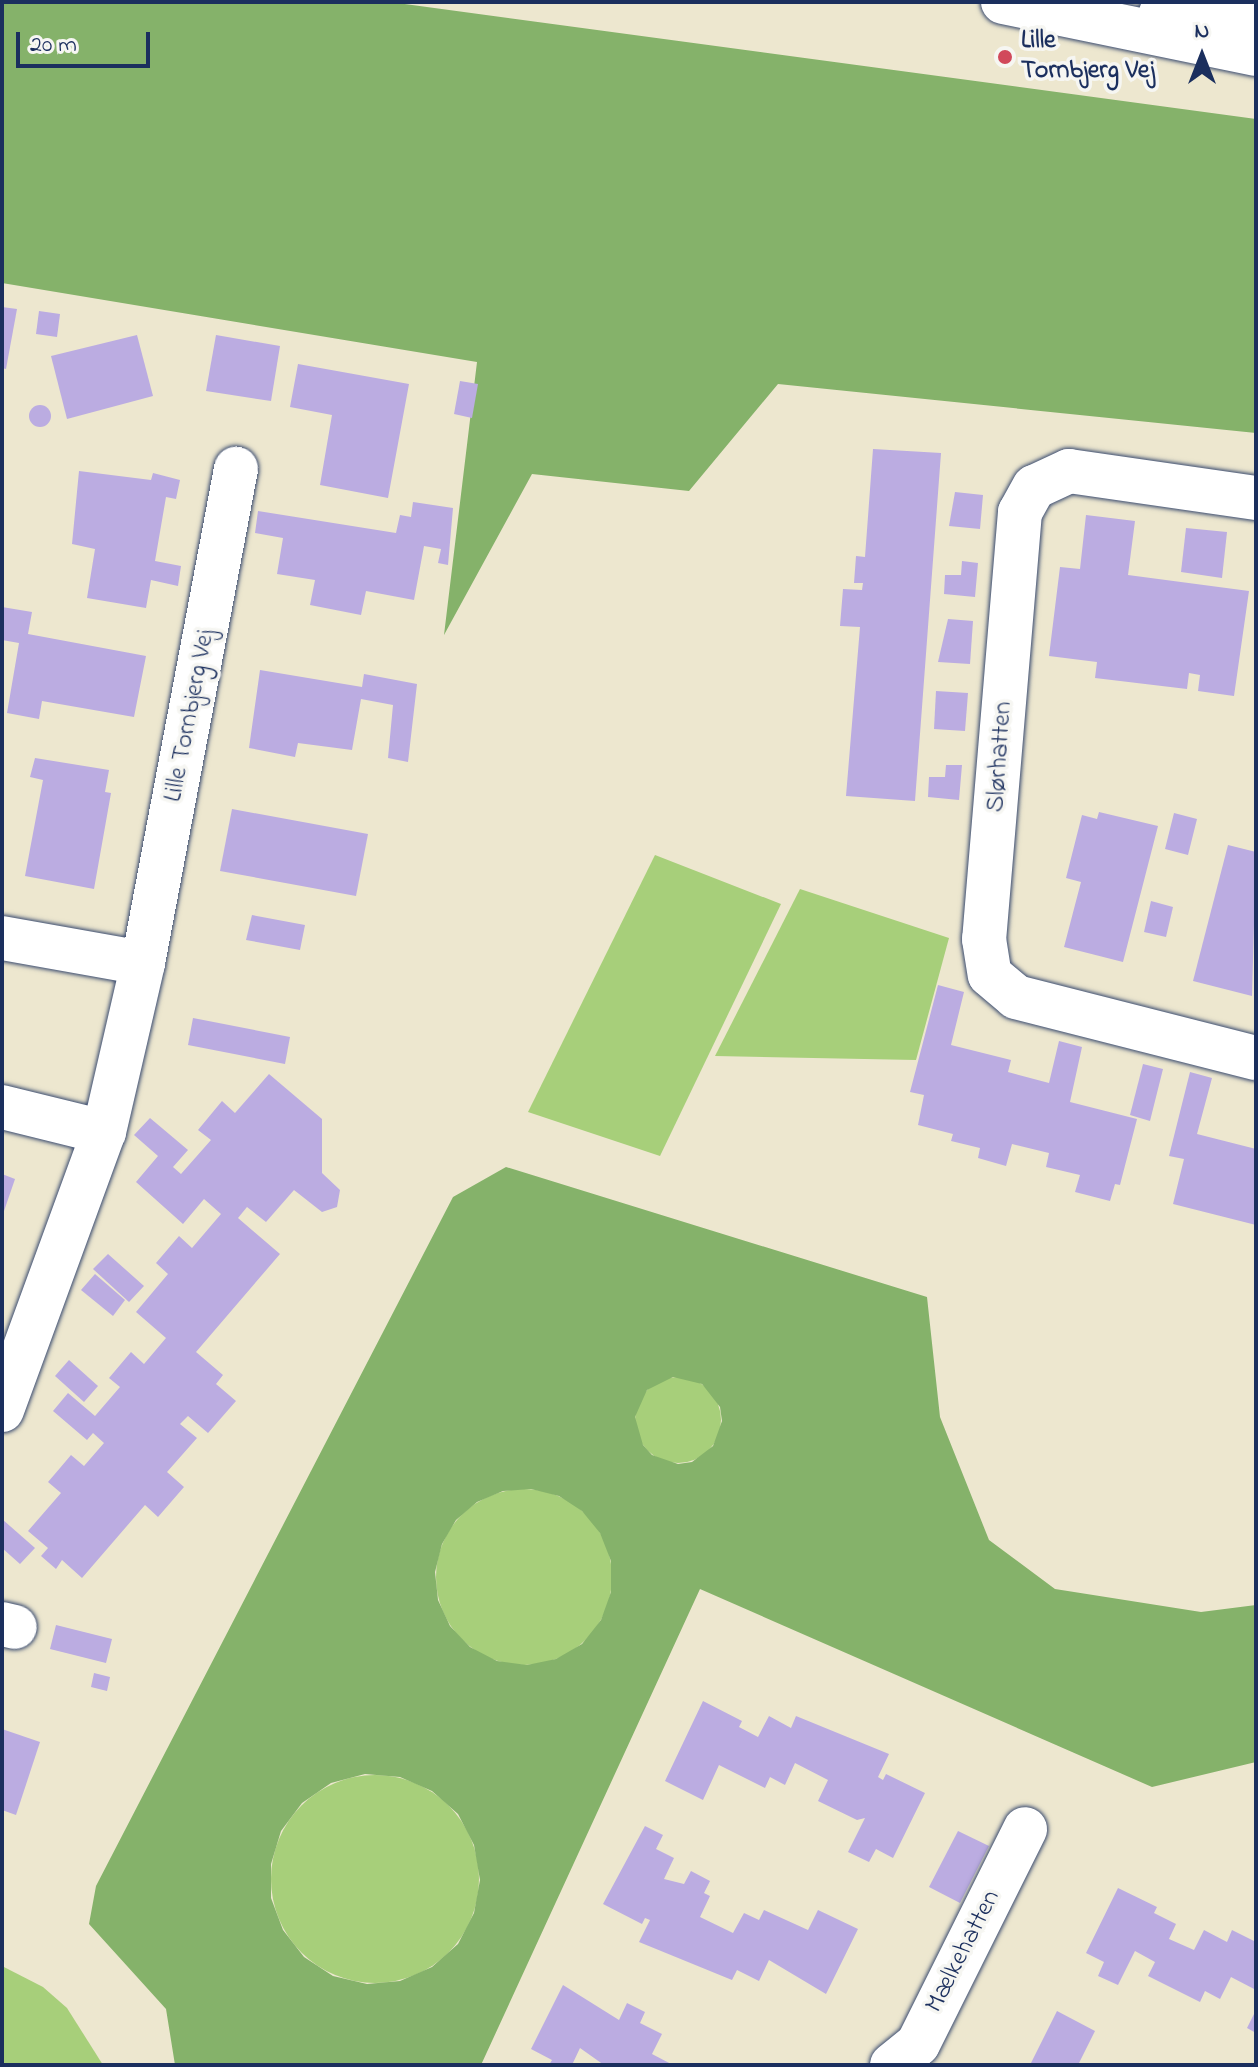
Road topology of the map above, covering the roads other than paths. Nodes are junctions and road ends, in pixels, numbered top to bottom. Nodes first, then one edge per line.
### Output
1 (1003, 2) edge
2 (1051, 9) junction
3 (1256, 17) edge
4 (1256, 54) edge
5 (236, 469) dead end
6 (1256, 498) edge
7 (2, 938) edge
8 (143, 963) junction
9 (1256, 1058) edge
10 (2, 1107) edge
11 (104, 1132) junction
12 (10, 1368) edge
13 (2, 1410) edge
14 (1025, 1829) dead end
15 (892, 2065) edge

1 - 2 street
2 - 3 street
2 - 4 street
5 - 8 street, Lille Tornbjerg Vej
6 - 9 street, Slørhatten
7 - 8 street
8 - 11 street, Lille Tornbjerg Vej
10 - 11 street
11 - 12 street, Lille Tornbjerg Vej
12 - 13 street, Lille Tornbjerg Vej
14 - 15 street, Mælkehatten

